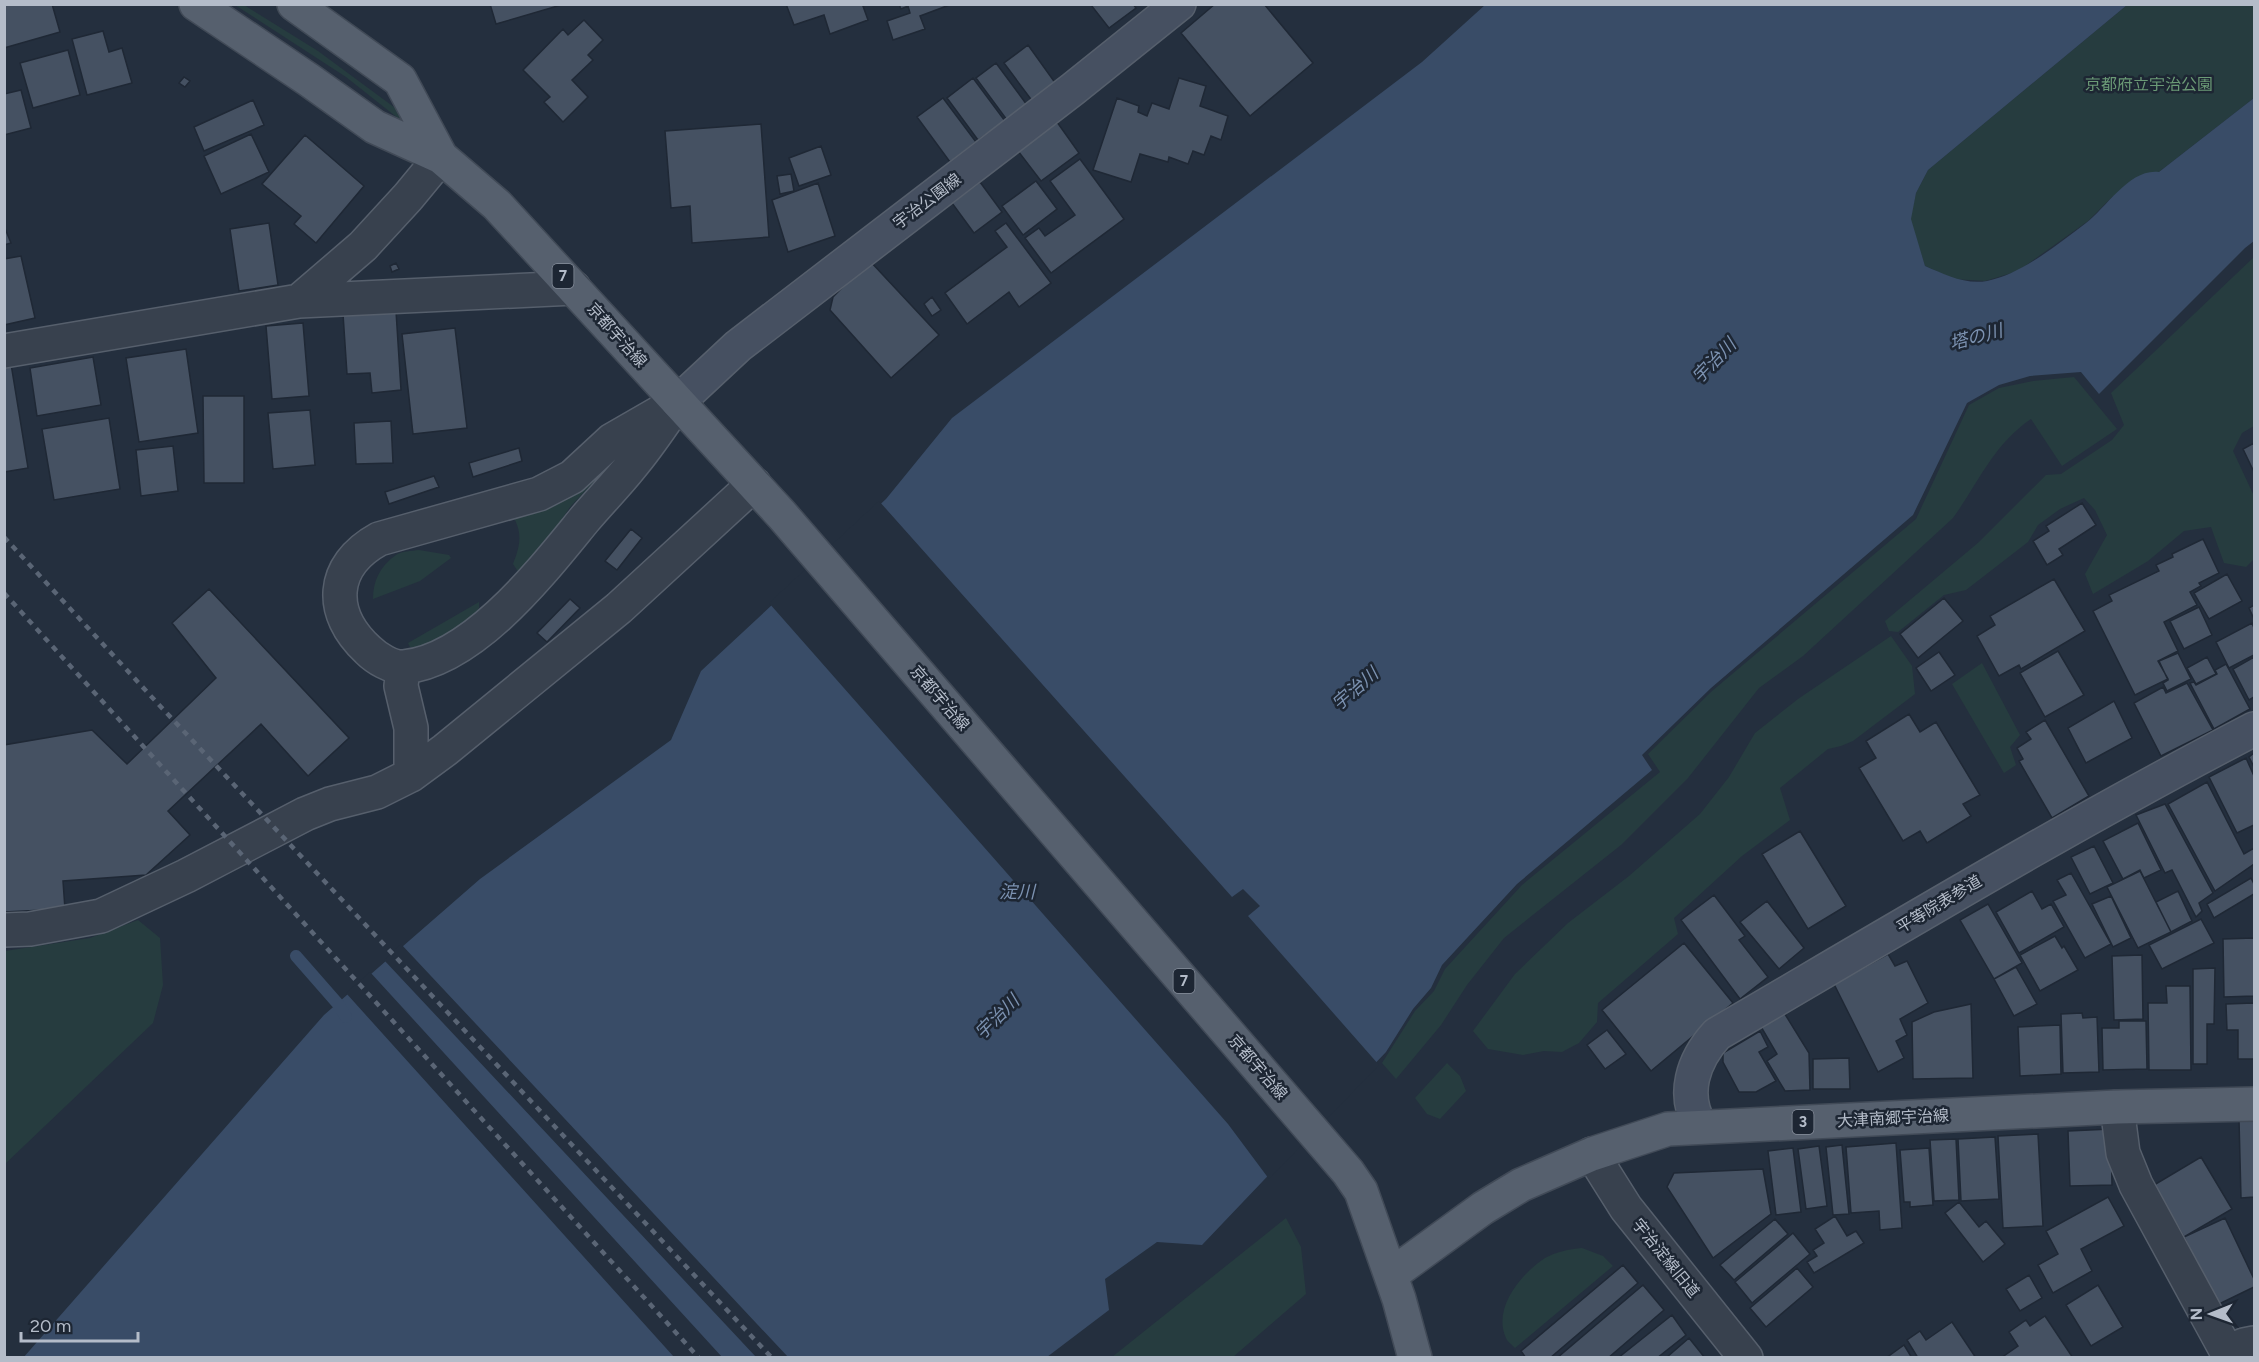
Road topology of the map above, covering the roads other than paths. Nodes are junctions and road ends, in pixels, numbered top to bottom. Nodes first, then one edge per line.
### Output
1 (196, 4) edge
2 (294, 4) edge
3 (1179, 4) edge
4 (441, 157) junction
5 (363, 246) junction
6 (574, 288) junction
7 (391, 296) junction
8 (299, 301) junction
9 (4, 351) edge
10 (678, 402) junction
11 (754, 484) junction
12 (403, 667) junction
13 (2254, 729) edge
14 (411, 775) junction
15 (4, 930) edge
16 (2254, 1104) edge
17 (2117, 1107) junction
18 (1701, 1127) junction
19 (1592, 1154) junction
20 (1391, 1275) junction
21 (2254, 1343) edge
22 (1415, 1358) edge
23 (1746, 1358) edge

1 - 4 main road, 京都宇治線 / 7
2 - 4 main road, 京都宇治線 / 7
3 - 10 main road, 宇治公園線
4 - 5 street
4 - 6 main road, 京都宇治線 / 7
5 - 7 street
5 - 8 street
6 - 7 street
6 - 10 main road, 京都宇治線 / 7
7 - 8 street
8 - 9 street
10 - 11 main road, 京都宇治線 / 7
10 - 12 street
10 - 12 street
11 - 14 street
11 - 20 main road, 京都宇治線 / 7
12 - 14 street
13 - 18 main road, 平等院表参道
14 - 15 street
16 - 17 main road, 大津南郷宇治線 / 3
17 - 18 main road, 大津南郷宇治線 / 3
17 - 21 street
18 - 19 main road, 大津南郷宇治線 / 3
19 - 20 main road, 大津南郷宇治線 / 3
19 - 23 street, 宇治淀線旧道
20 - 22 main road, 京都宇治線

